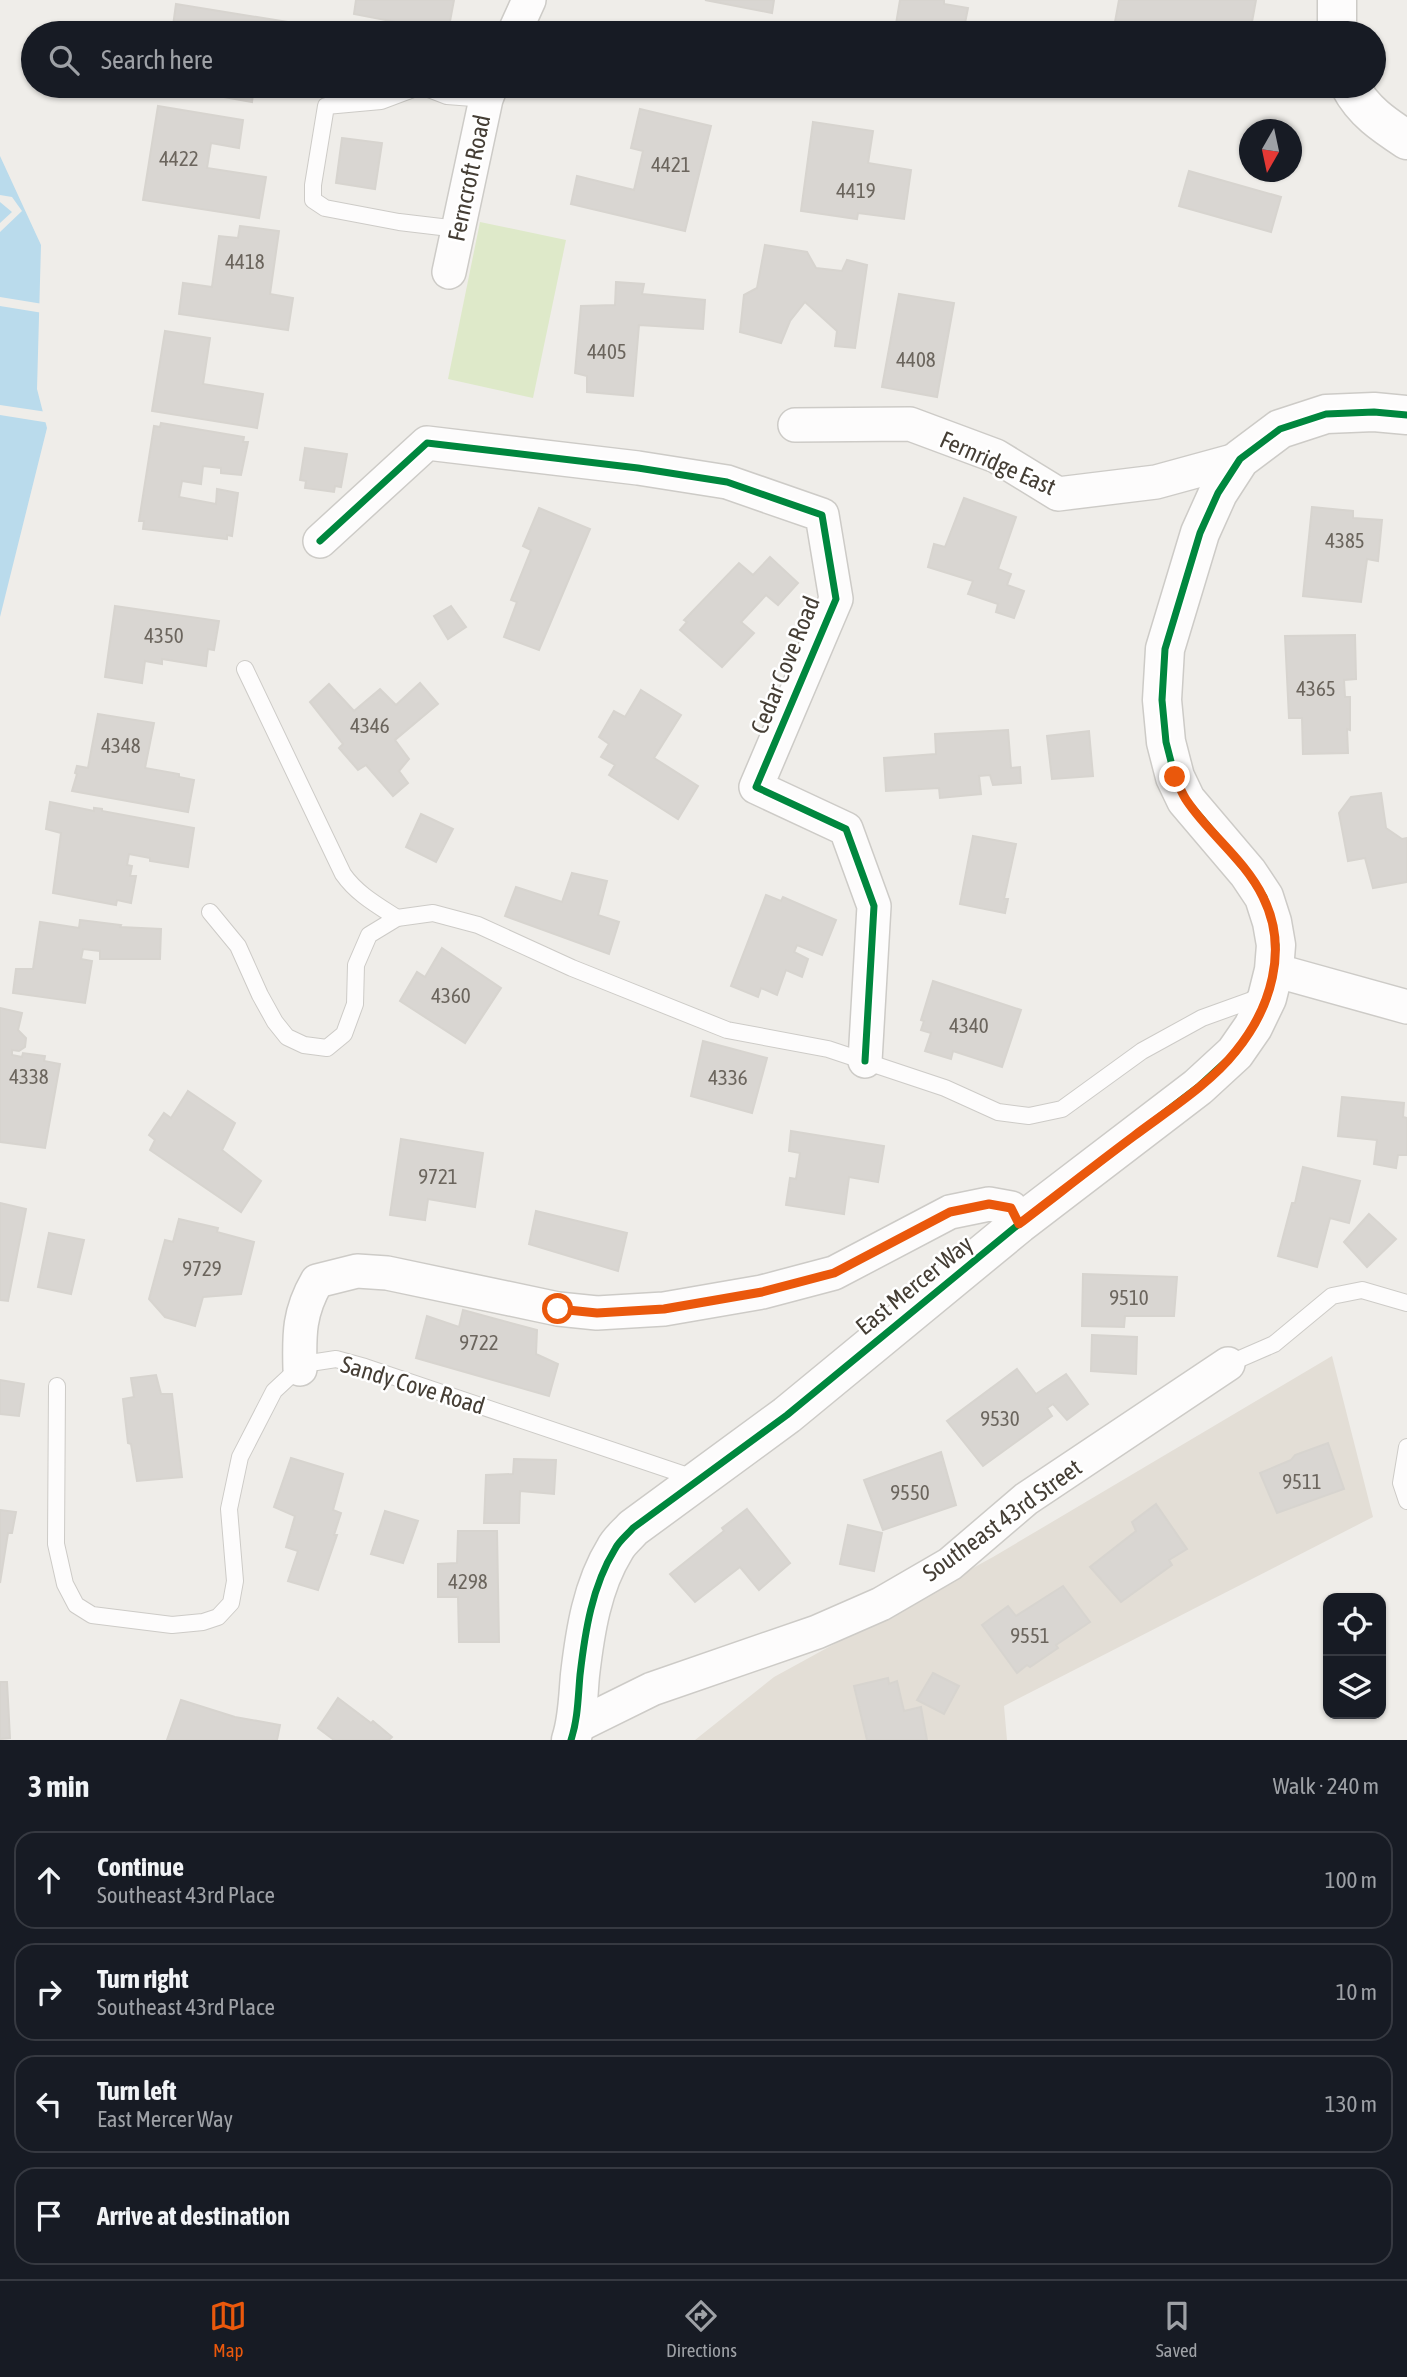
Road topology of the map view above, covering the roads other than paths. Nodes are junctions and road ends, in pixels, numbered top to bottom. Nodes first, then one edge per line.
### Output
1 (529, 0) edge
2 (1337, 0) edge
3 (519, 21) edge
4 (1337, 21) edge
5 (389, 98) edge
6 (487, 98) edge
7 (1356, 98) edge
8 (1407, 139) edge
9 (458, 229) junction
10 (449, 272) dead end
11 (1407, 415) edge
12 (795, 425) dead end
13 (1240, 459) junction
14 (320, 541) dead end
15 (245, 669) dead end
16 (210, 912) dead end
17 (397, 918) junction
18 (1271, 982) junction
19 (1407, 1007) edge
20 (865, 1061) junction
21 (1019, 1224) junction
22 (1407, 1303) edge
23 (1228, 1364) joint
24 (300, 1369) junction
25 (57, 1386) dead end
26 (1407, 1447) edge
27 (699, 1480) junction
28 (1407, 1501) edge
29 (573, 1733) edge

1 - 3 street
2 - 4 street
5 - 9 lane
6 - 9 street, Ferncroft Road
7 - 8 street
9 - 10 street, Ferncroft Road
11 - 13 street, East Mercer Way
12 - 13 street, Fernridge East
13 - 18 street, East Mercer Way
14 - 20 street, Cedar Cove Road
15 - 17 lane
16 - 17 lane
17 - 20 lane
18 - 19 street
18 - 20 lane
18 - 21 street, East Mercer Way
21 - 24 street
21 - 27 street, East Mercer Way
22 - 23 lane, Southeast 43rd Street
23 - 29 street, Southeast 43rd Street
24 - 25 lane, Sandy Cove Road
24 - 27 lane, Sandy Cove Road
26 - 28 lane
27 - 29 street, East Mercer Way

